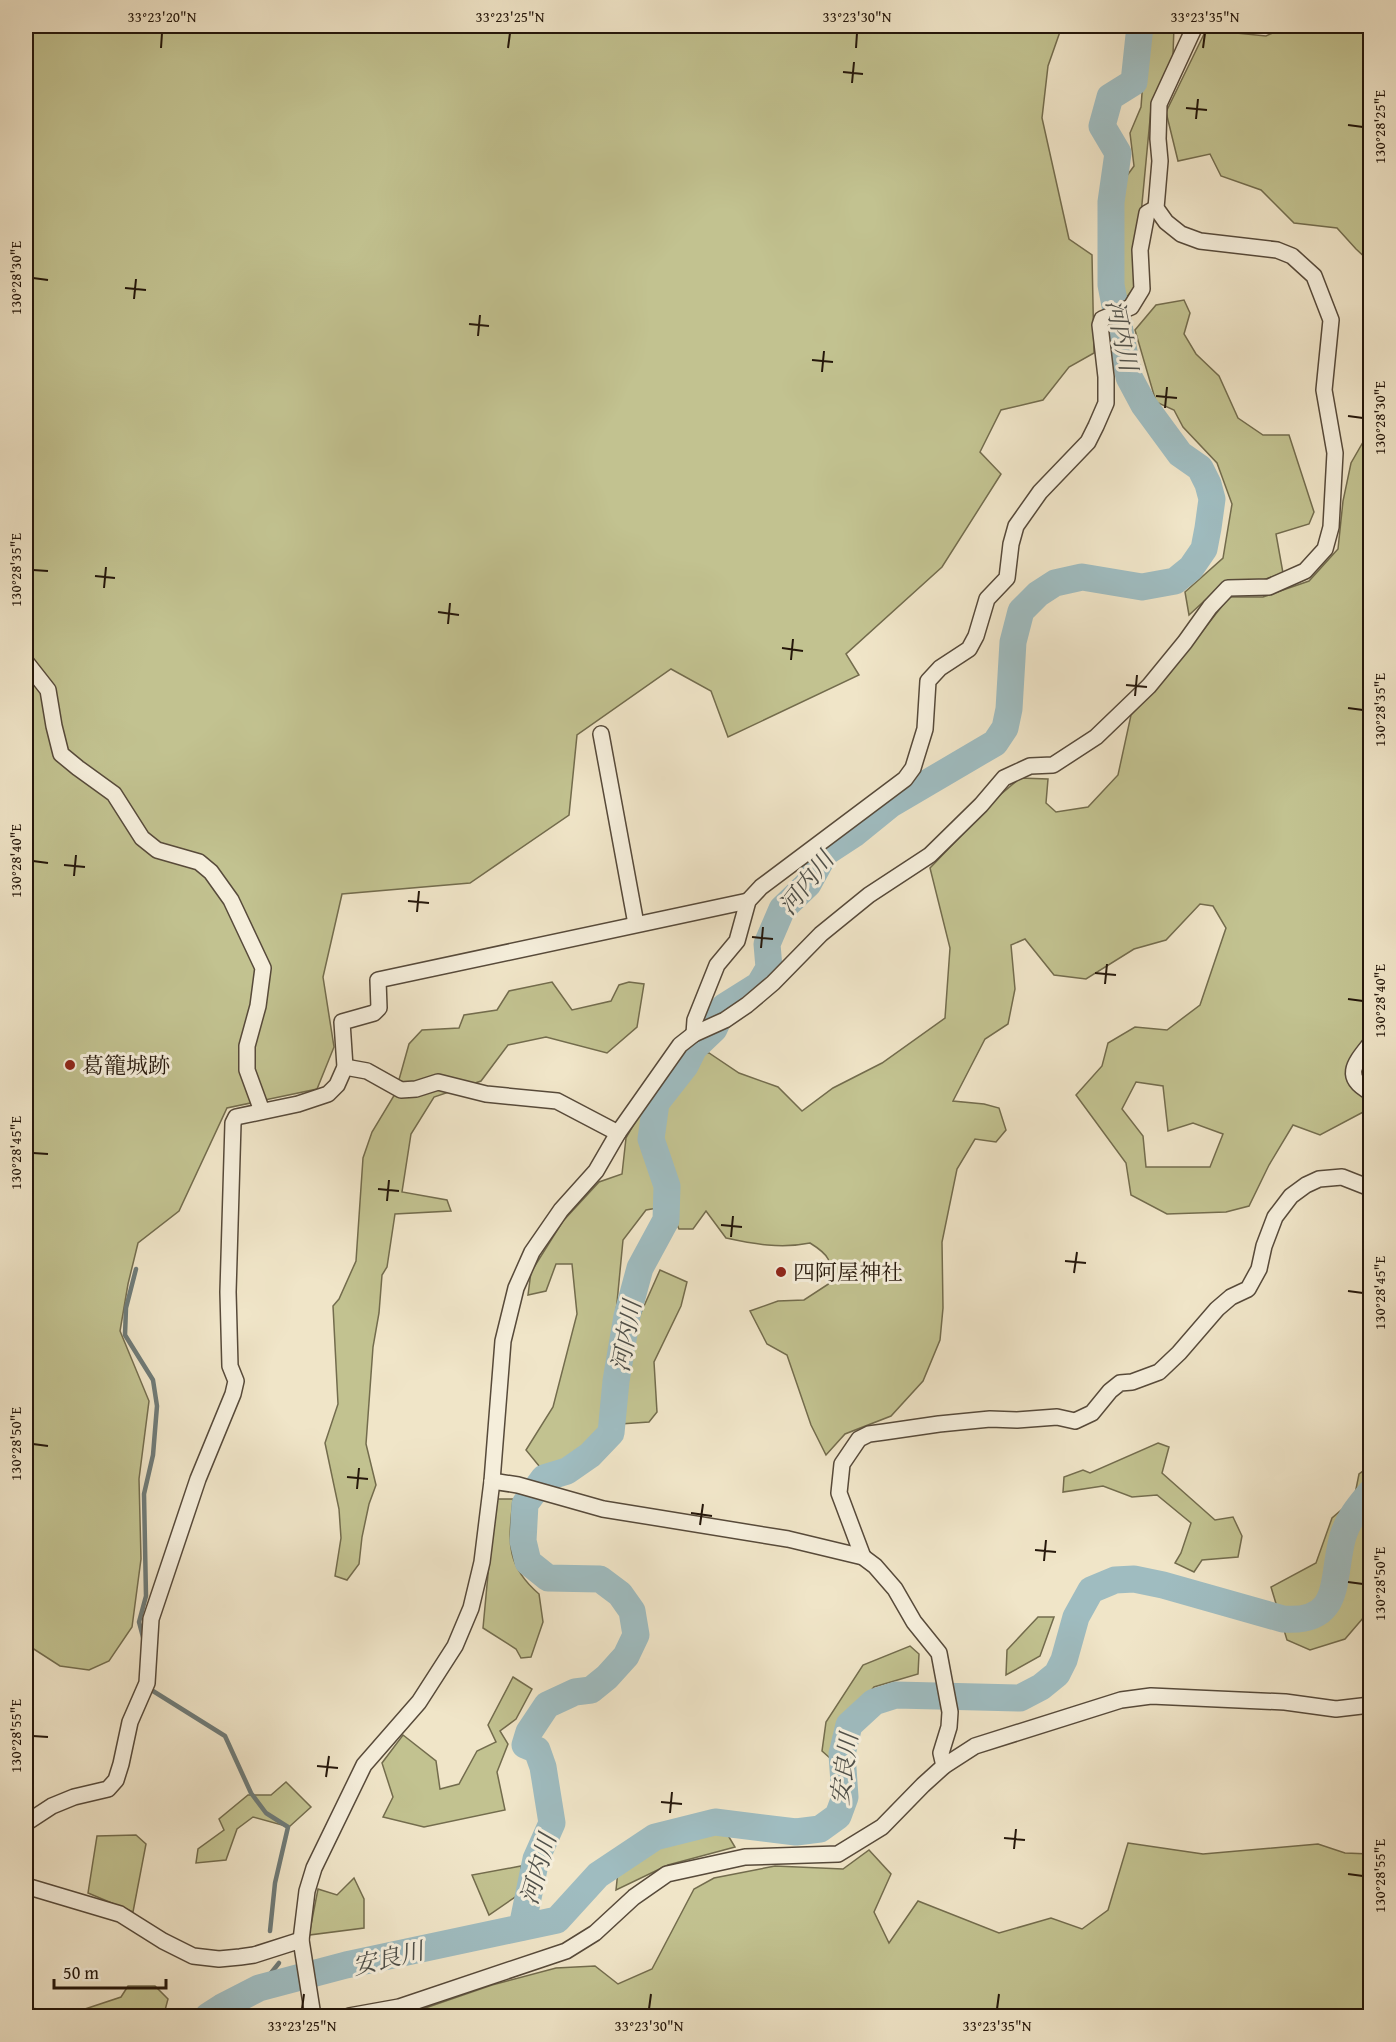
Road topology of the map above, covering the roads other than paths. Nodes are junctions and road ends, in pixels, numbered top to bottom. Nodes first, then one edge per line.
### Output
1 (1195, 26) edge
2 (1156, 208) junction
3 (26, 662) edge
4 (602, 734) dead end
5 (748, 901) junction
6 (636, 924) junction
7 (699, 1031) junction
8 (1371, 1044) edge
9 (345, 1067) junction
10 (1371, 1092) edge
11 (262, 1111) junction
12 (618, 1133) junction
13 (1371, 1188) edge
14 (492, 1481) junction
15 (863, 1557) junction
16 (1371, 1706) edge
17 (944, 1766) junction
18 (26, 1823) edge
19 (26, 1886) edge
20 (301, 1943) junction
21 (312, 2010) edge
22 (349, 2016) edge

1 - 2 street
2 - 5 street
2 - 7 street
3 - 11 street
4 - 6 street
5 - 6 street
5 - 7 street
6 - 9 street
7 - 12 street
8 - 10 street
9 - 11 street
9 - 12 street
11 - 18 street
12 - 14 street
13 - 15 street
14 - 15 street
14 - 20 street
15 - 17 street
16 - 17 street
17 - 22 street
19 - 20 street
20 - 21 street

